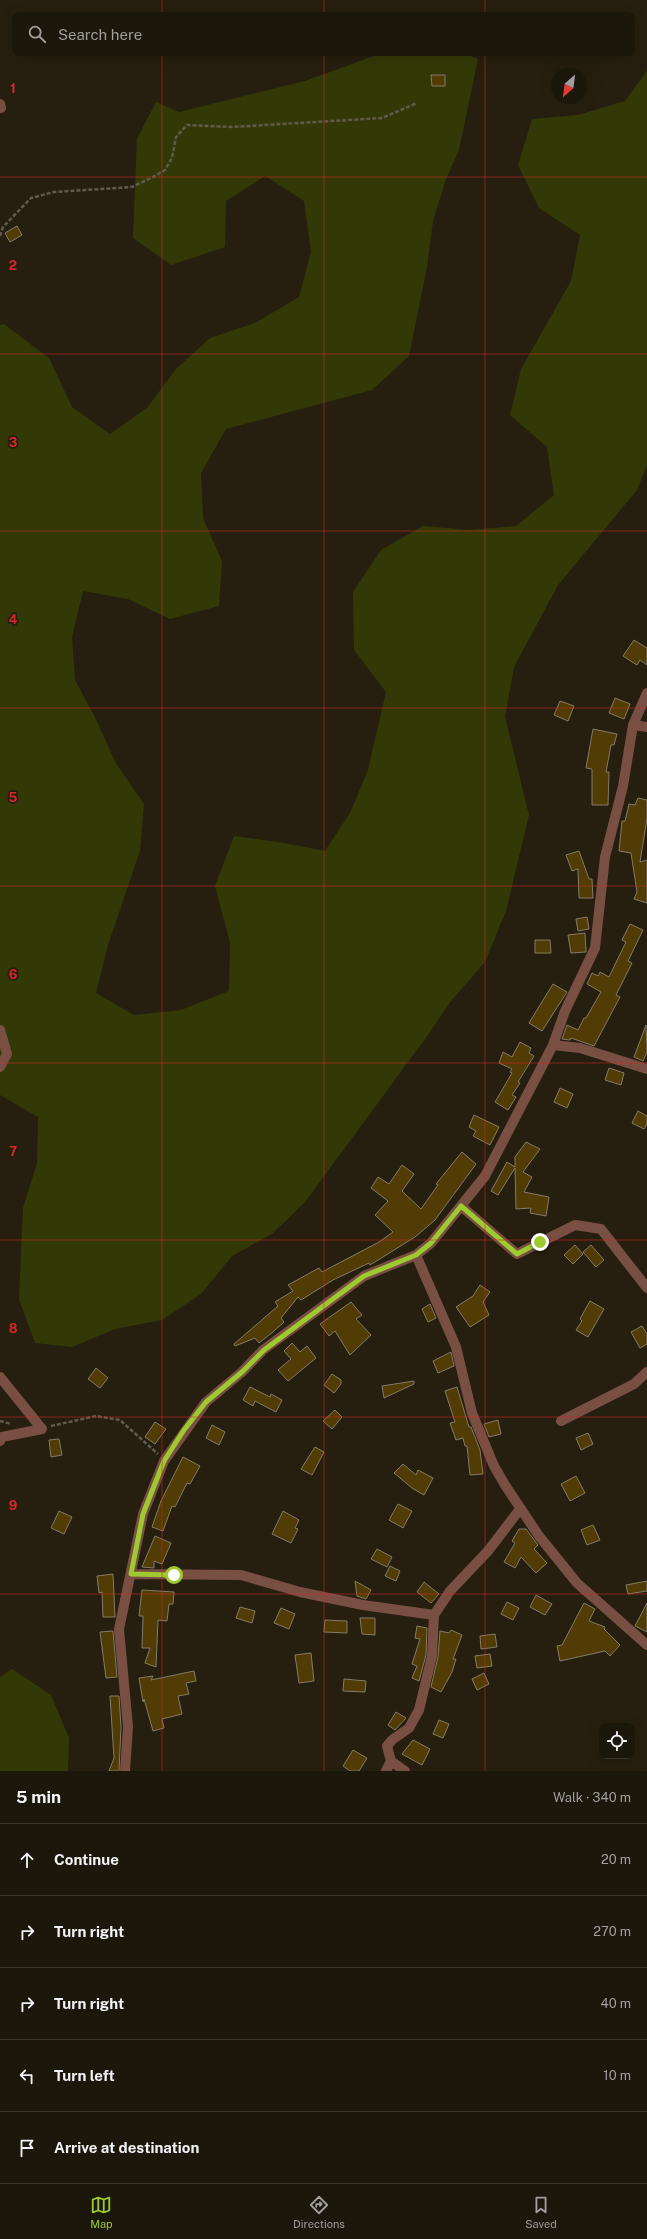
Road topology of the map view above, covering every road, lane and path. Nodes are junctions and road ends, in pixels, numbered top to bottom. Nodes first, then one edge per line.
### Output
1 (417, 103) dead end
2 (0, 236) edge
3 (647, 694) edge
4 (633, 725) junction
5 (647, 727) edge
6 (0, 1030) edge
7 (553, 1045) junction
8 (0, 1067) edge
9 (647, 1069) edge
10 (461, 1206) junction
11 (416, 1255) junction
12 (647, 1288) edge
13 (647, 1372) edge
14 (0, 1378) edge
15 (0, 1421) edge
16 (561, 1421) dead end
17 (12, 1424) dead end
18 (42, 1429) junction
19 (0, 1441) edge
20 (164, 1461) junction
21 (520, 1509) junction
22 (131, 1574) junction
23 (434, 1615) junction
24 (647, 1645) edge
25 (391, 1761) junction
26 (125, 1771) edge
27 (386, 1771) edge
28 (405, 1771) edge

1 - 2 path
3 - 4 street
4 - 5 street
4 - 7 street
6 - 8 street
7 - 9 street
7 - 10 street
10 - 11 street
10 - 12 street
11 - 20 street
11 - 21 street
13 - 16 street
14 - 18 street
15 - 17 path
18 - 19 street
18 - 20 path
20 - 22 street
21 - 23 street
21 - 24 street
22 - 23 street
22 - 26 street
23 - 25 street
25 - 27 street
25 - 28 street

